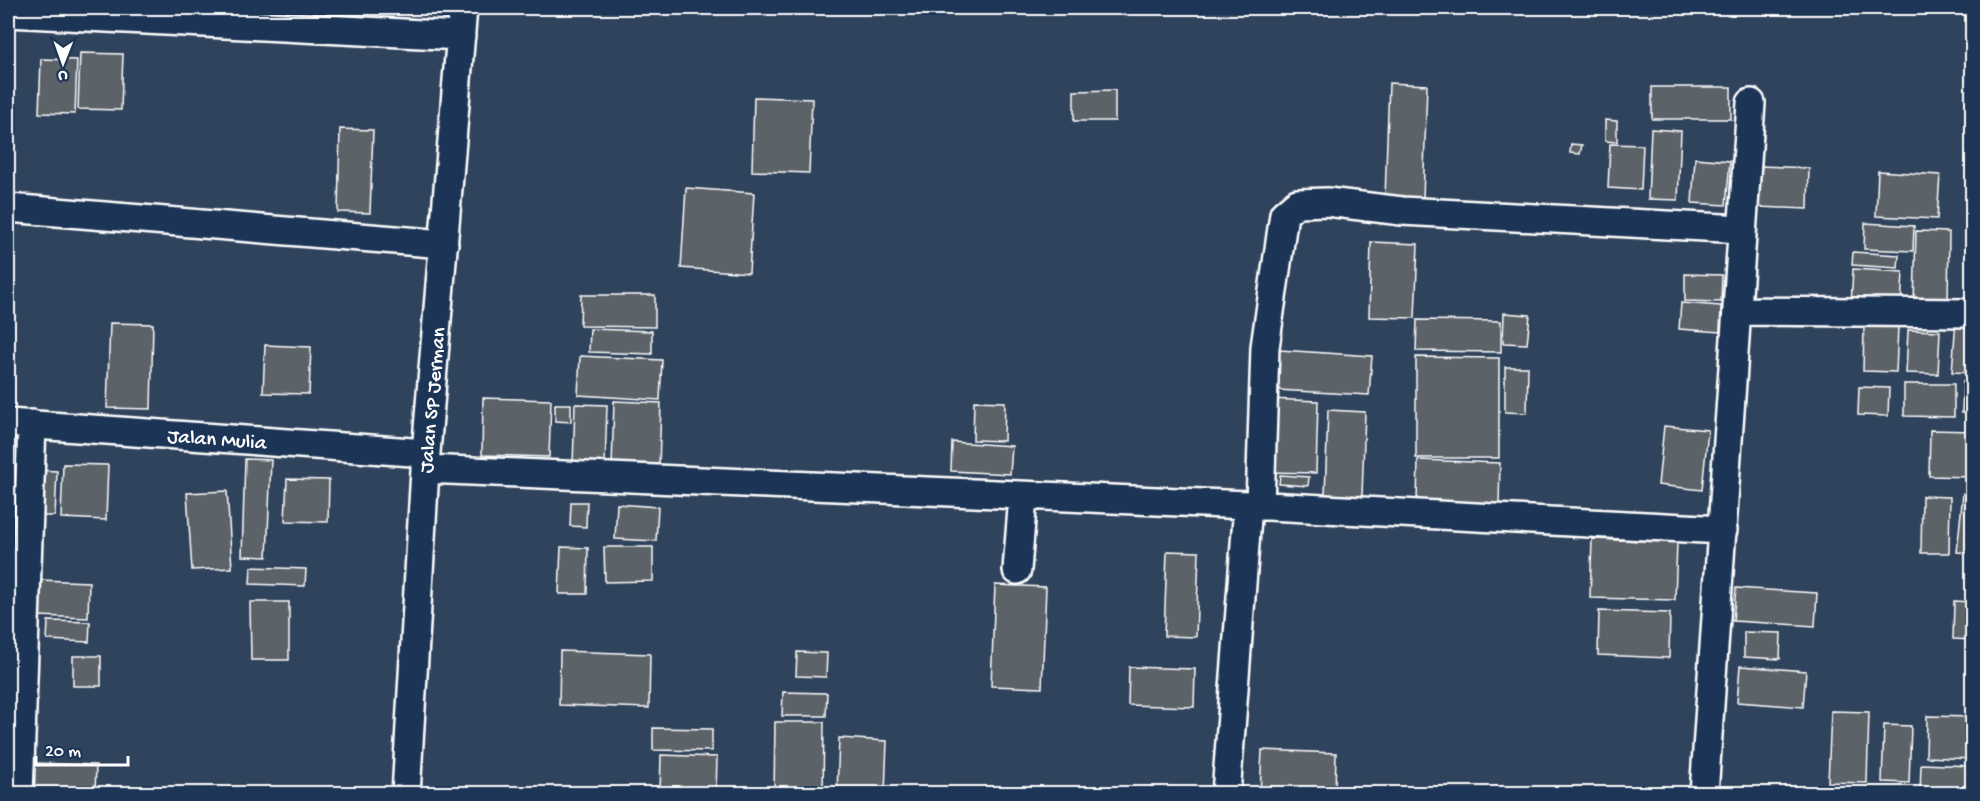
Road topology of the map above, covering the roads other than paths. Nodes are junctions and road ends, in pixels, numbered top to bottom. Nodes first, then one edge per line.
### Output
1 (463, 8) edge
2 (8, 13) edge
3 (310, 18) edge
4 (461, 36) junction
5 (1750, 103) dead end
6 (8, 208) edge
7 (1742, 229) junction
8 (444, 244) junction
9 (1737, 311) junction
10 (1972, 313) edge
11 (20, 423) edge
12 (426, 461) junction
13 (1023, 497) junction
14 (1254, 506) junction
15 (1723, 530) junction
16 (1017, 570) dead end
17 (19, 794) edge
18 (406, 794) edge
19 (1226, 794) edge
20 (1704, 794) edge

1 - 4 street, Jalan SP Jerman
2 - 3 street
3 - 4 street
4 - 8 street, Jalan SP Jerman
5 - 7 street
6 - 8 street
7 - 9 street
7 - 14 street
8 - 12 street, Jalan SP Jerman
9 - 10 street
9 - 15 street
11 - 12 street, Jalan Mulia
11 - 17 street
12 - 13 street, Jalan Mulia
12 - 18 street, Jalan SP Jerman
13 - 14 street, Jalan Mulia
13 - 16 street
14 - 15 street, Jalan Mulia
14 - 19 street
15 - 20 street

